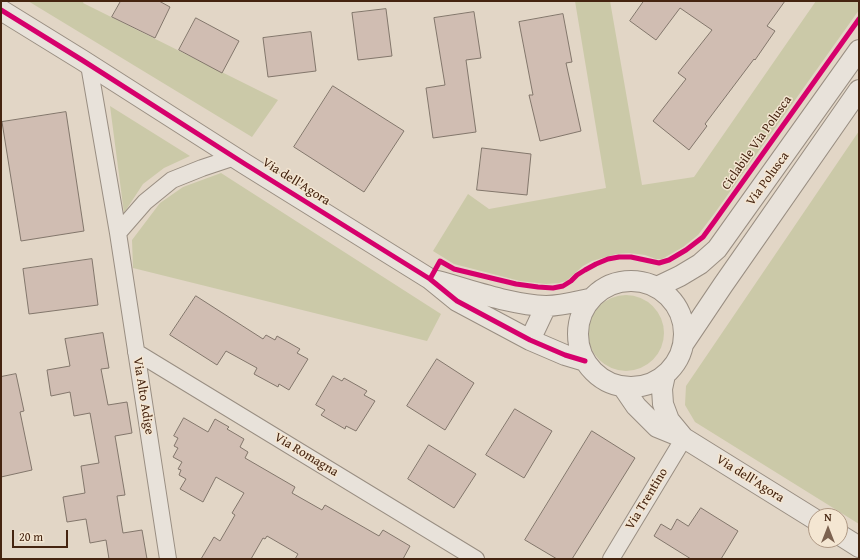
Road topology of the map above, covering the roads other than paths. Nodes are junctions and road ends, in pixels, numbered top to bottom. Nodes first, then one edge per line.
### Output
1 (1, 10) edge
2 (859, 50) edge
3 (89, 65) junction
4 (859, 90) edge
5 (235, 157) junction
6 (118, 233) junction
7 (430, 279) junction
8 (657, 287) junction
9 (590, 299) junction
10 (546, 306) junction
11 (530, 340) junction
12 (684, 343) junction
13 (136, 352) junction
14 (585, 361) junction
15 (665, 375) junction
16 (622, 387) junction
17 (684, 438) junction
18 (808, 515) edge
19 (848, 540) edge
20 (859, 547) edge
21 (168, 559) edge
22 (476, 559) edge
23 (611, 559) edge

1 - 3 street, Via dell'Agora
2 - 8 street, Via Polusca
3 - 5 street, Via dell'Agora
3 - 6 street, Via Alto Adige
4 - 12 street, Via Polusca
5 - 6 street
5 - 7 street, Via dell'Agora
6 - 13 street, Via Alto Adige
7 - 10 street, Via dell'Agora
7 - 11 street, Via dell'Agora
8 - 9 street, Via dell'Agora
8 - 12 street, Via dell'Agora
9 - 10 street, Via dell'Agora
9 - 14 street, Via dell'Agora
10 - 11 street
11 - 14 street, Via dell'Agora
12 - 15 street, Via dell'Agora
13 - 21 street, Via Alto Adige
13 - 22 street, Via Romagna
14 - 16 street, Via dell'Agora
15 - 16 street, Via dell'Agora
15 - 17 street, Via dell'Agora
16 - 17 street, Via dell'Agora
17 - 18 street, Via dell'Agora
17 - 23 street, Via Trentino
19 - 20 street

